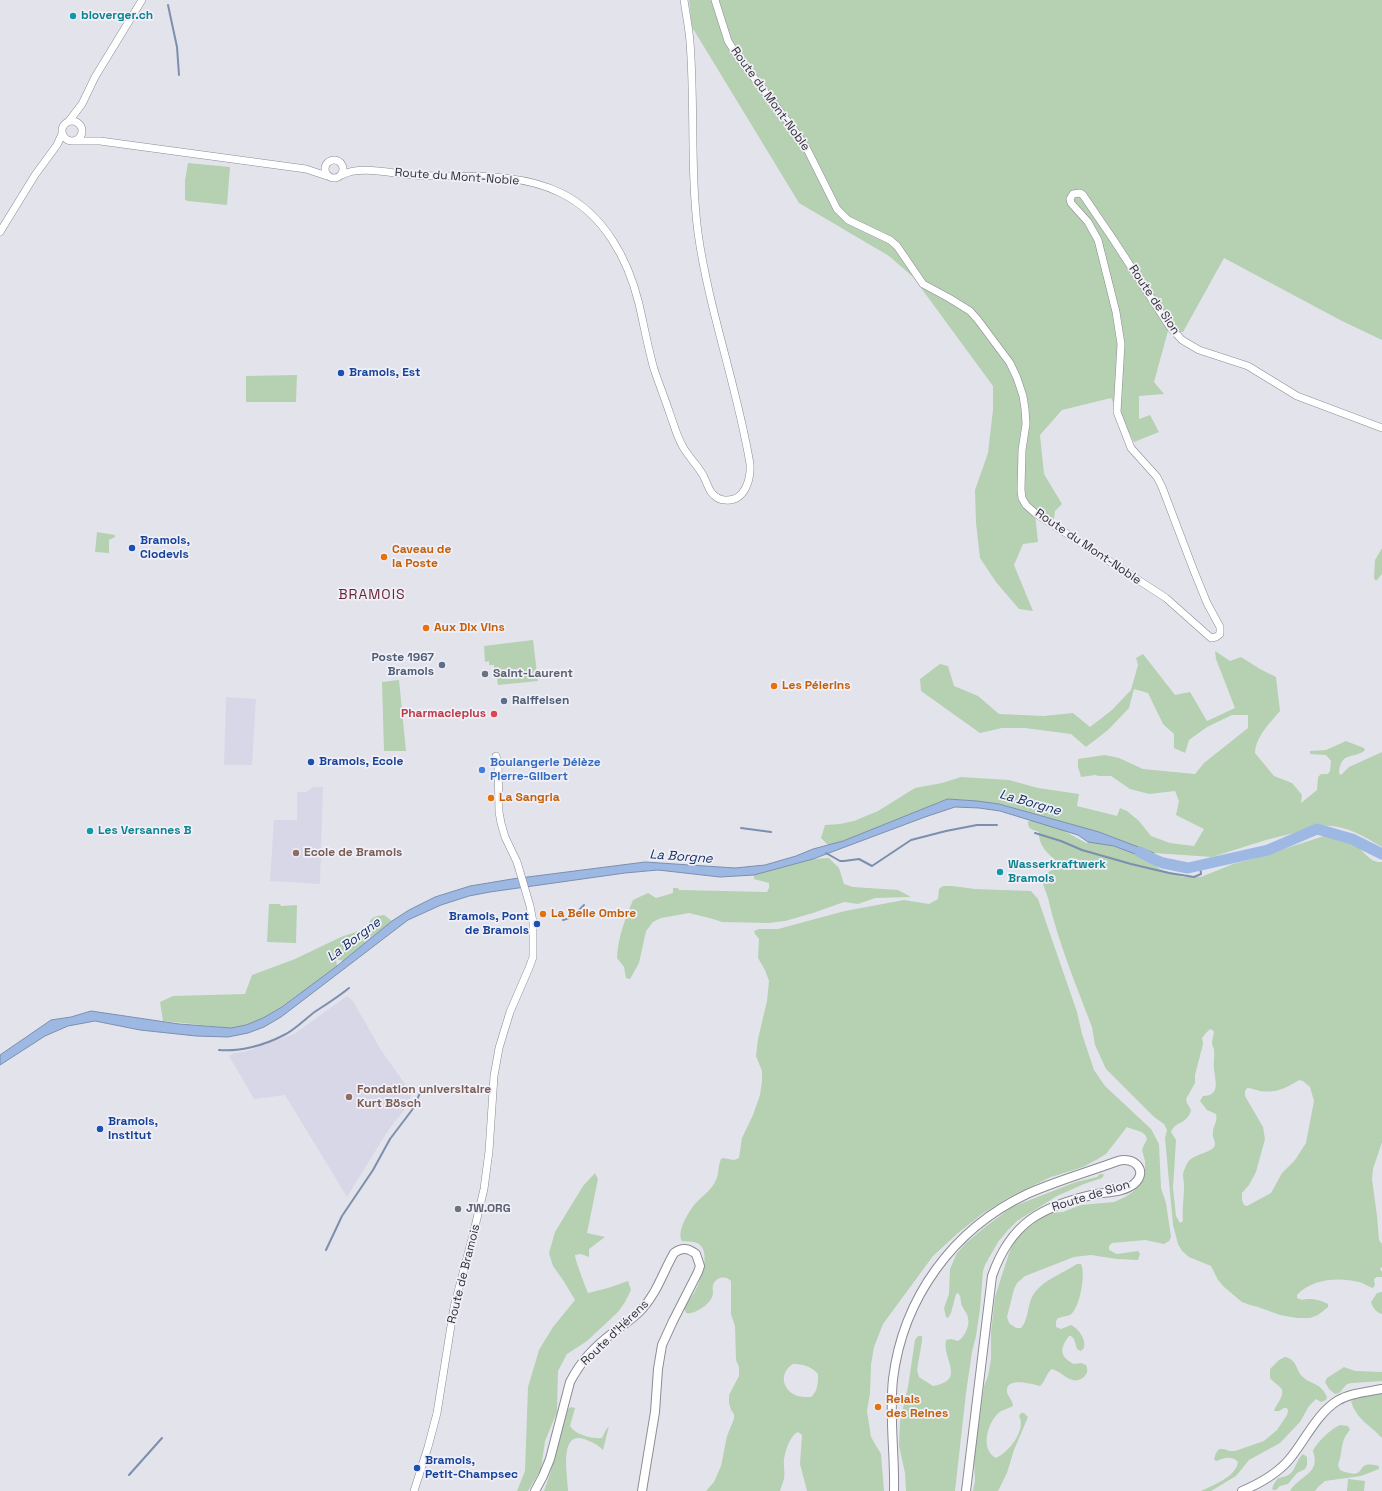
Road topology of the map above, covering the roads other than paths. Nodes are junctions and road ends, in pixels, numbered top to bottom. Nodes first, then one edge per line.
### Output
1 (142, 0) edge
2 (684, 0) edge
3 (714, 0) edge
4 (82, 104) junction
5 (69, 121) junction
6 (82, 127) junction
7 (62, 134) junction
8 (72, 141) junction
9 (100, 141) junction
10 (47, 159) junction
11 (327, 163) junction
12 (341, 163) junction
13 (306, 168) junction
14 (358, 170) junction
15 (342, 174) junction
16 (327, 176) junction
17 (0, 232) edge
18 (1116, 312) joint
19 (1382, 428) edge
20 (496, 756) dead end
21 (1382, 1390) edge
22 (414, 1491) edge
23 (535, 1491) edge
24 (642, 1491) edge
25 (894, 1491) edge
26 (966, 1491) edge
27 (1242, 1491) edge

1 - 4 street
2 - 14 street, Route du Mont-Noble
3 - 18 street, Route du Mont-Noble
4 - 5 street
4 - 6 street
5 - 6 street
5 - 7 street
6 - 8 street
6 - 9 street
7 - 8 street
7 - 10 street
8 - 9 street
8 - 10 street
9 - 13 street
10 - 17 street
11 - 12 street
11 - 13 street
11 - 16 street
12 - 14 street, Route du Mont-Noble
12 - 15 street
13 - 16 street
14 - 15 street, Route du Mont-Noble
15 - 16 street
18 - 19 street, Route de Sion
20 - 22 street, Route de Bramois
21 - 27 main road
23 - 24 main road, Route d'Hérens
25 - 26 main road, Route de Sion

